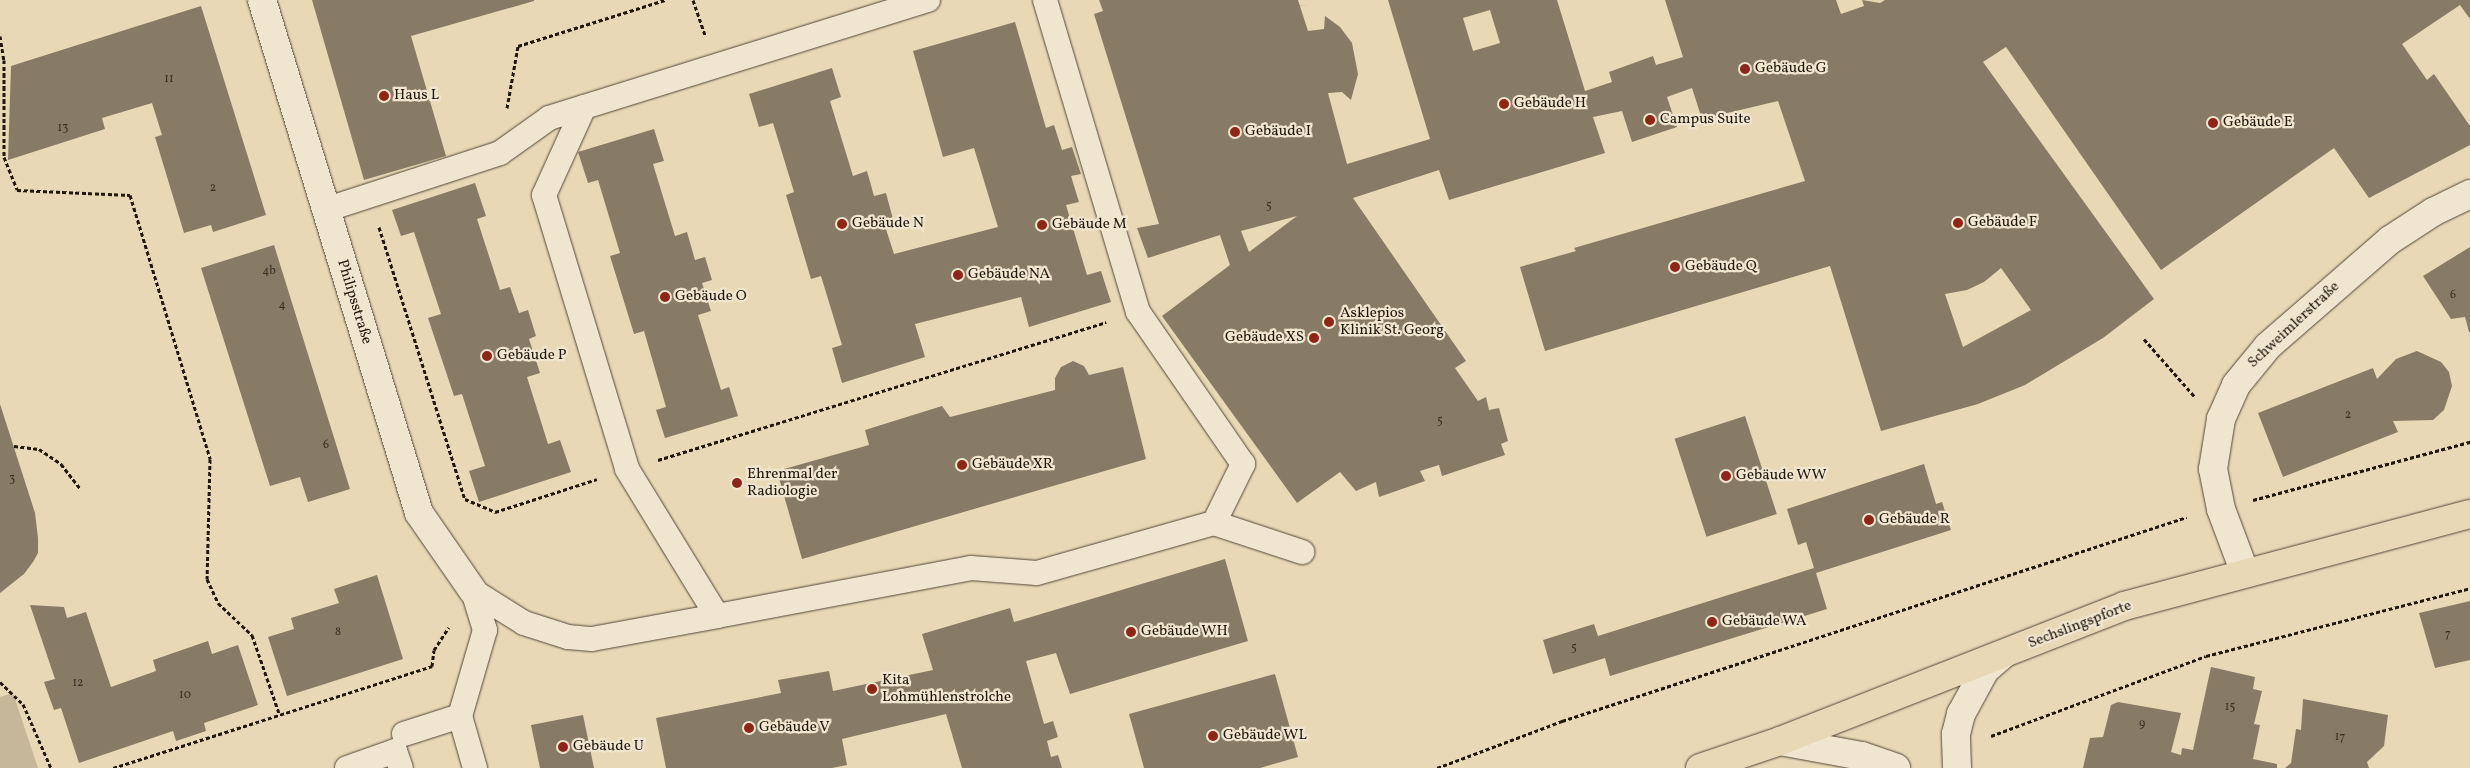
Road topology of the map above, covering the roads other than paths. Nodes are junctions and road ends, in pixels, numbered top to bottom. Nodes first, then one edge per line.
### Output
1 (262, 0) edge
2 (928, 0) edge
3 (1045, 0) edge
4 (584, 107) junction
5 (2470, 194) edge
6 (325, 210) junction
7 (2470, 514) edge
8 (1214, 523) junction
9 (1302, 552) dead end
10 (2245, 573) junction
11 (473, 592) junction
12 (717, 616) junction
13 (2002, 655) junction
14 (460, 716) junction
15 (404, 734) dead end
16 (1780, 741) junction
17 (1956, 759) edge
18 (347, 768) edge
19 (401, 768) edge
20 (475, 768) edge
21 (1700, 768) edge
22 (1896, 768) edge

1 - 6 street, Philipsstraße
2 - 4 lane
3 - 8 lane
4 - 6 lane
4 - 12 lane
5 - 10 street, Schweimlerstraße
6 - 11 street, Philipsstraße
7 - 10 main road, Sechslingspforte
8 - 9 lane
8 - 12 lane
10 - 13 main road, Sechslingspforte
11 - 12 lane
11 - 14 lane
13 - 16 main road, Sechslingspforte
13 - 17 street
14 - 15 lane
14 - 20 lane
16 - 21 main road, Sechslingspforte
16 - 22 street
18 - 19 lane

